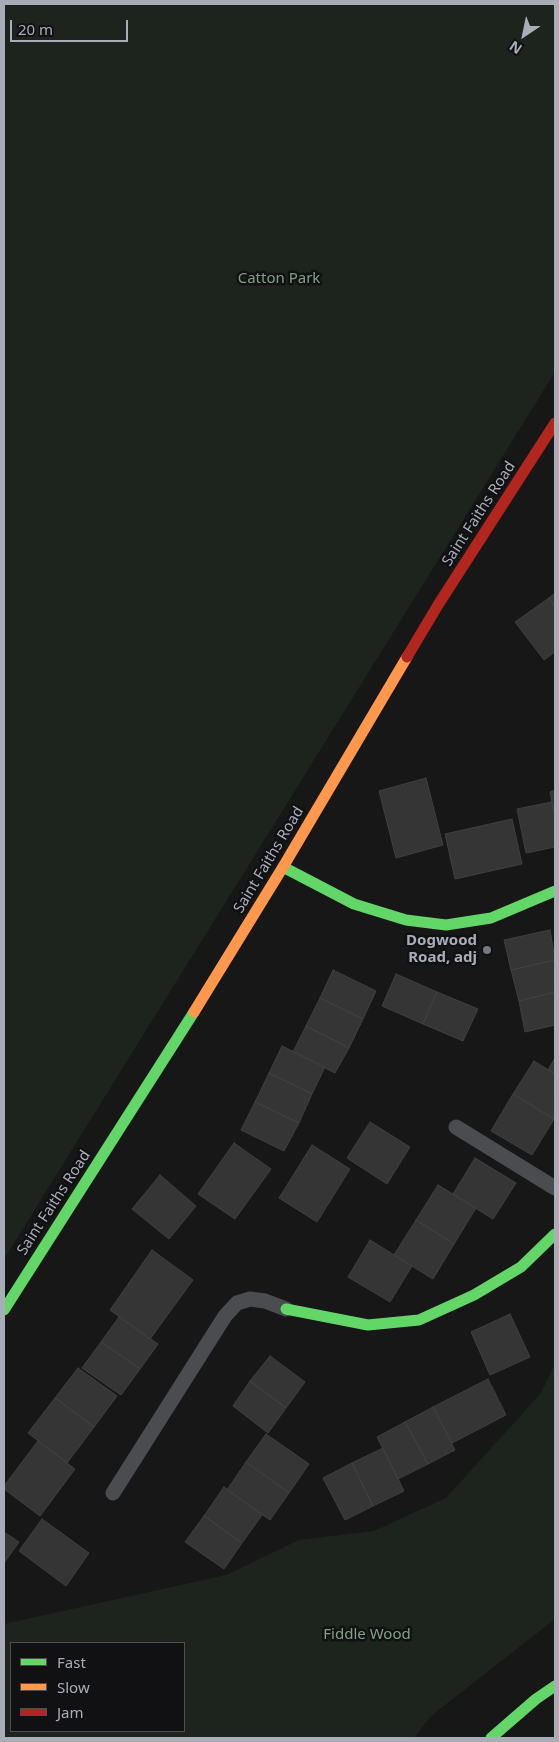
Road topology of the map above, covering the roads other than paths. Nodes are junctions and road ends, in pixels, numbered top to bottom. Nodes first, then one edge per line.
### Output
1 (555, 423) edge
2 (283, 867) junction
3 (555, 891) edge
4 (456, 1127) dead end
5 (555, 1188) edge
6 (555, 1234) edge
7 (286, 1309) joint
8 (4, 1310) edge
9 (113, 1493) dead end
10 (555, 1686) edge
11 (492, 1738) edge

1 - 2 street, Saint Faiths Road
2 - 3 street
2 - 8 street, Saint Faiths Road
4 - 5 lane
6 - 7 street
7 - 9 lane
10 - 11 street

